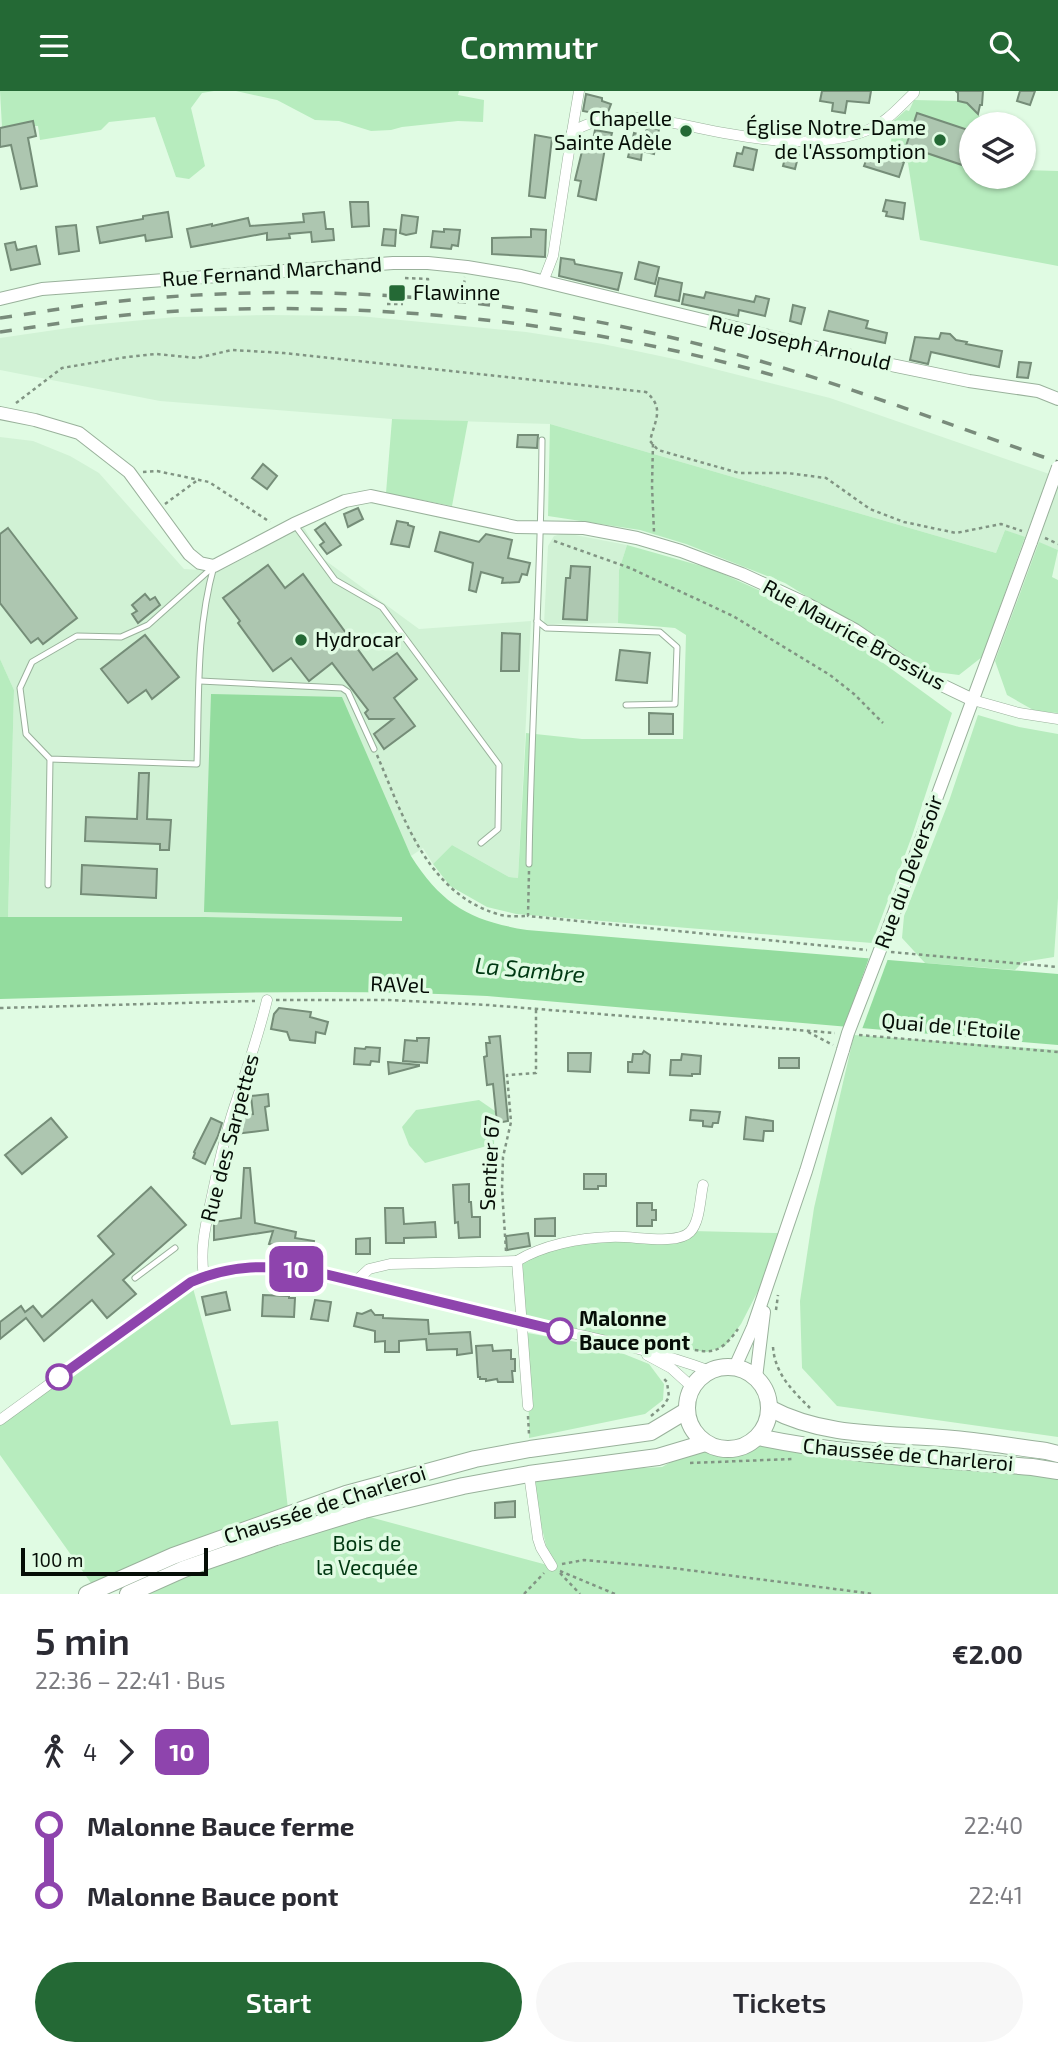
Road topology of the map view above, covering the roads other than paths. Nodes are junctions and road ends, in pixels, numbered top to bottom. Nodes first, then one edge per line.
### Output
1 (579, 91) edge
2 (914, 91) edge
3 (572, 132) junction
4 (543, 282) junction
5 (0, 299) edge
6 (1058, 399) edge
7 (1, 413) edge
8 (542, 440) dead end
9 (1058, 467) edge
10 (288, 527) junction
11 (541, 532) junction
12 (214, 566) junction
13 (537, 621) junction
14 (200, 681) junction
15 (973, 700) junction
16 (626, 705) dead end
17 (1058, 719) edge
18 (374, 749) road end
19 (50, 759) junction
20 (481, 843) dead end
21 (529, 865) road end
22 (48, 885) dead end
23 (267, 1000) road end
24 (703, 1185) dead end
25 (175, 1248) dead end
26 (512, 1261) junction
27 (204, 1276) junction
28 (135, 1278) dead end
29 (769, 1280) junction
30 (356, 1281) junction
31 (522, 1322) junction
32 (661, 1358) junction
33 (735, 1367) junction
34 (710, 1371) junction
35 (756, 1378) junction
36 (692, 1387) junction
37 (528, 1406) road end
38 (769, 1408) junction
39 (686, 1412) junction
40 (0, 1420) edge
41 (758, 1437) junction
42 (530, 1443) junction
43 (705, 1443) junction
44 (1058, 1454) edge
45 (1058, 1471) edge
46 (529, 1474) junction
47 (552, 1566) road end
48 (87, 1594) edge
49 (128, 1594) edge

1 - 3 street
2 - 3 street
3 - 4 street
4 - 5 street, Rue Fernand Marchand
4 - 6 street, Rue Joseph Arnould
7 - 12 street
8 - 11 lane
9 - 15 street, Rue du Déversoir, bridge
10 - 11 street, Rue Maurice Brossius
10 - 12 street, Rue Maurice Brossius
10 - 20 lane
11 - 13 lane
11 - 15 street, Rue Maurice Brossius
12 - 14 lane
12 - 19 lane, Rue Maurice Brossius
13 - 16 lane
13 - 21 lane
14 - 18 lane
14 - 19 lane
15 - 17 street
15 - 29 street, Rue du Déversoir, bridge
19 - 22 lane
23 - 27 street, Rue des Sarpettes
24 - 26 street
25 - 28 lane
26 - 30 street
26 - 31 street
27 - 30 street
27 - 40 street
29 - 33 street, Rue du Déversoir
29 - 35 street, Rue du Déversoir
30 - 31 street
31 - 32 street
31 - 37 street
32 - 34 street
32 - 36 street
33 - 34 main road
33 - 35 main road
34 - 36 main road
35 - 38 main road
36 - 39 main road
38 - 41 main road
38 - 44 main road, Chaussée de Charleroi
39 - 42 main road, Chaussée de Charleroi
39 - 43 main road
41 - 43 main road
41 - 45 main road, Chaussée de Charleroi
42 - 46 main road
42 - 48 main road, Chaussée de Charleroi
43 - 46 main road, Chaussée de Charleroi
46 - 47 street
46 - 49 main road, Chaussée de Charleroi

